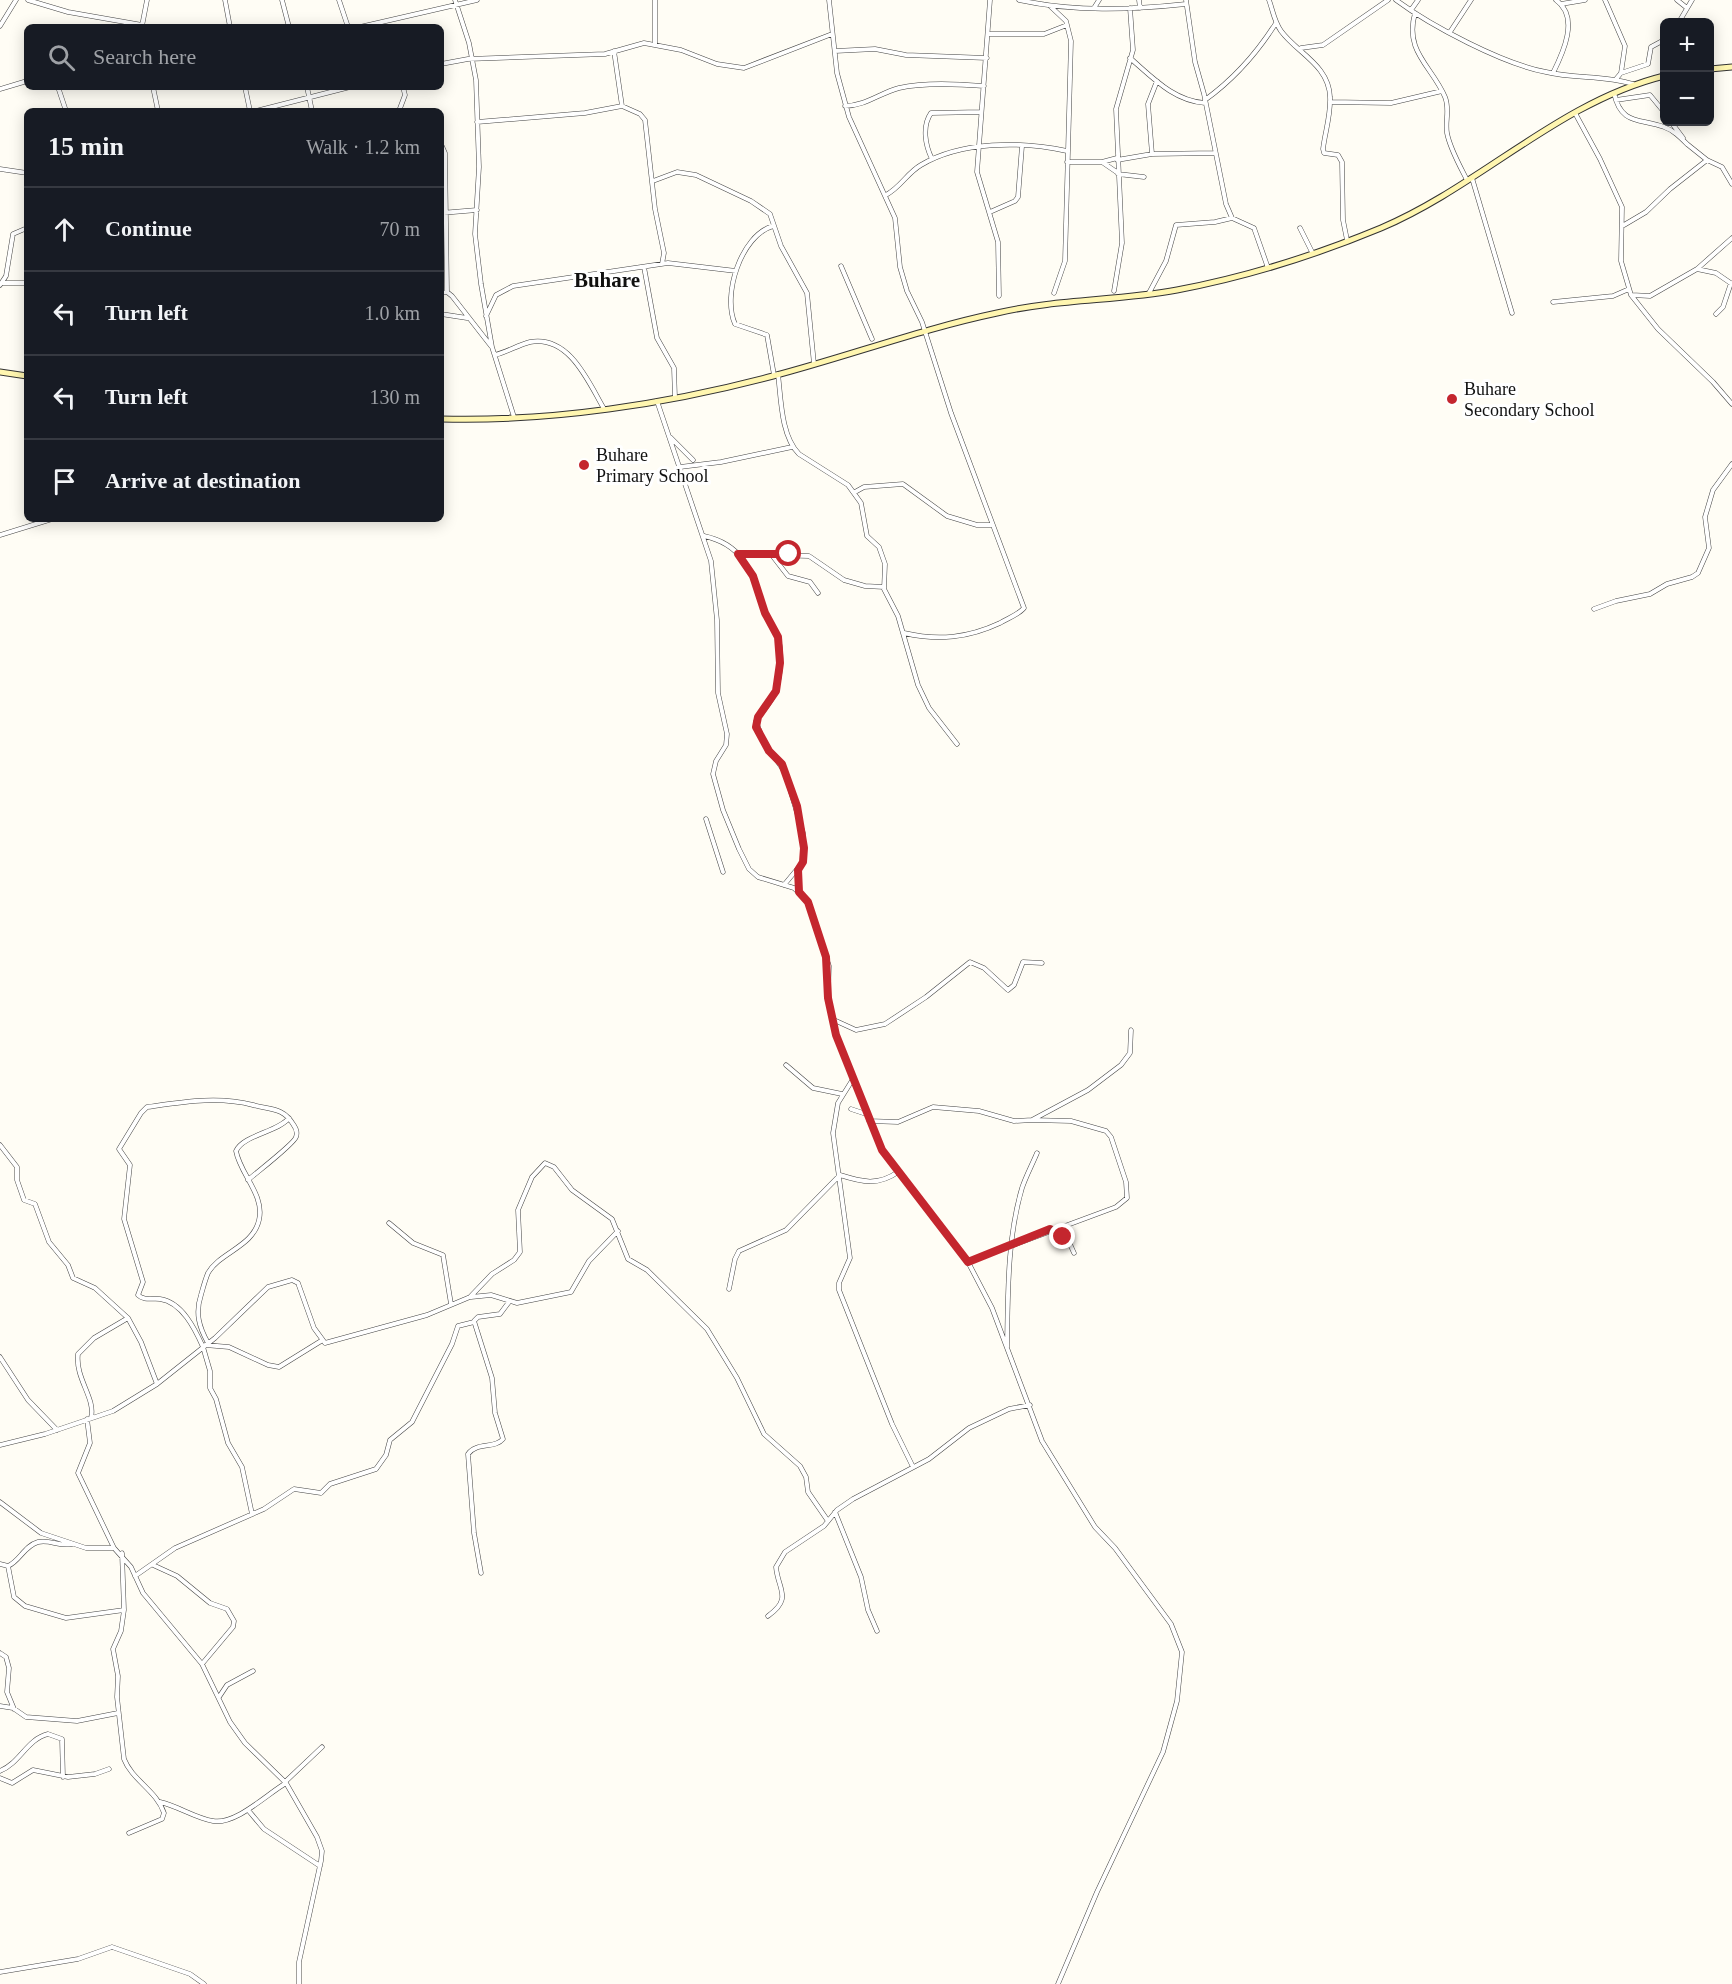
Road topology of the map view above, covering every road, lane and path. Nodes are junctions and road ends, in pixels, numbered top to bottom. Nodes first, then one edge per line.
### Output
1 (16, 0) edge
2 (28, 0) edge
3 (147, 0) edge
4 (225, 0) edge
5 (282, 0) edge
6 (339, 0) edge
7 (477, 0) edge
8 (655, 0) edge
9 (829, 0) edge
10 (990, 0) edge
11 (1019, 0) edge
12 (1079, 0) edge
13 (1099, 0) edge
14 (1139, 0) edge
15 (1269, 0) edge
16 (1388, 0) edge
17 (1396, 0) edge
18 (1418, 0) edge
19 (1471, 0) edge
20 (1556, 0) edge
21 (1585, 0) edge
22 (1677, 0) edge
23 (1692, 0) edge
24 (1606, 1) edge
25 (456, 2) edge
26 (1186, 2) edge
27 (1561, 4) junction
28 (1050, 6) junction
29 (1080, 8) junction
30 (1093, 8) junction
31 (1130, 8) junction
32 (1140, 8) junction
33 (1687, 8) junction
34 (1413, 12) junction
35 (1681, 18) edge
36 (1276, 23) junction
37 (131, 24) edge
38 (142, 24) edge
39 (229, 24) edge
40 (288, 24) edge
41 (347, 24) edge
42 (372, 24) edge
43 (1067, 25) junction
44 (0, 26) edge
45 (1450, 32) junction
46 (832, 34) junction
47 (989, 34) junction
48 (1660, 42) edge
49 (655, 44) junction
50 (1301, 48) junction
51 (614, 51) junction
52 (835, 51) junction
53 (987, 58) junction
54 (1130, 58) junction
55 (472, 60) junction
56 (444, 64) edge
57 (1732, 67) edge
58 (1714, 69) edge
59 (1553, 73) junction
60 (1621, 73) junction
61 (1660, 77) edge
62 (1616, 79) junction
63 (1157, 81) junction
64 (24, 82) edge
65 (1633, 84) junction
66 (984, 86) junction
67 (0, 89) edge
68 (59, 90) edge
69 (154, 90) edge
70 (246, 90) edge
71 (308, 90) edge
72 (336, 90) edge
73 (404, 90) edge
74 (1442, 91) junction
75 (1614, 93) junction
76 (309, 96) junction
77 (1616, 100) junction
78 (1205, 101) junction
79 (1330, 102) junction
80 (622, 106) junction
81 (845, 106) junction
82 (1660, 106) edge
83 (65, 108) edge
84 (157, 108) edge
85 (249, 108) edge
86 (276, 108) edge
87 (311, 108) edge
88 (400, 108) edge
89 (981, 112) junction
90 (1575, 113) junction
91 (477, 122) junction
92 (1674, 126) edge
93 (1687, 144) junction
94 (1022, 146) junction
95 (978, 148) junction
96 (1067, 152) junction
97 (444, 153) edge
98 (1215, 153) junction
99 (1152, 154) junction
100 (932, 159) junction
101 (1117, 159) junction
102 (1707, 160) junction
103 (1066, 162) junction
104 (1102, 162) junction
105 (0, 169) edge
106 (24, 173) edge
107 (1118, 173) junction
108 (1144, 177) dead end
109 (1469, 180) junction
110 (653, 181) junction
111 (1732, 184) edge
112 (885, 195) junction
113 (477, 210) junction
114 (990, 212) junction
115 (444, 213) edge
116 (1232, 218) junction
117 (1624, 225) junction
118 (773, 226) junction
119 (1300, 228) dead end
120 (24, 229) edge
121 (1732, 238) edge
122 (1347, 240) junction
123 (1312, 252) junction
124 (662, 264) junction
125 (841, 266) dead end
126 (644, 267) junction
127 (1268, 268) junction
128 (1696, 268) junction
129 (736, 271) junction
130 (24, 283) edge
131 (1, 284) edge
132 (1732, 284) edge
133 (1629, 289) junction
134 (1114, 291) dead end
135 (444, 292) edge
136 (447, 292) junction
137 (1054, 292) dead end
138 (1149, 293) junction
139 (1631, 294) junction
140 (999, 296) dead end
141 (1553, 302) dead end
142 (1512, 313) dead end
143 (444, 314) edge
144 (1716, 314) dead end
145 (486, 317) junction
146 (468, 318) junction
147 (924, 330) junction
148 (872, 339) dead end
149 (492, 347) junction
150 (495, 355) junction
151 (814, 364) junction
152 (0, 372) edge
153 (776, 375) junction
154 (24, 376) edge
155 (675, 398) junction
156 (657, 401) junction
157 (1732, 404) edge
158 (603, 407) junction
159 (514, 417) junction
160 (444, 419) edge
161 (668, 434) junction
162 (792, 447) junction
163 (693, 460) dead end
164 (1732, 464) edge
165 (680, 467) junction
166 (855, 492) junction
167 (43, 522) edge
168 (993, 525) junction
169 (0, 536) edge
170 (703, 536) junction
171 (738, 554) junction
172 (771, 554) junction
173 (884, 587) junction
174 (818, 593) dead end
175 (1594, 609) dead end
176 (904, 633) junction
177 (957, 744) dead end
178 (706, 819) dead end
179 (798, 870) junction
180 (723, 872) dead end
181 (784, 885) junction
182 (799, 892) junction
183 (1042, 963) dead end
184 (833, 1020) junction
185 (1131, 1030) dead end
186 (786, 1065) dead end
187 (853, 1079) junction
188 (842, 1094) junction
189 (851, 1109) dead end
190 (866, 1114) junction
191 (289, 1118) junction
192 (1032, 1120) junction
193 (869, 1121) junction
194 (0, 1145) edge
195 (1037, 1153) dead end
196 (898, 1172) junction
197 (840, 1174) junction
198 (248, 1180) junction
199 (388, 1223) dead end
200 (1050, 1229) junction
201 (619, 1231) junction
202 (1012, 1246) junction
203 (1074, 1252) dead end
204 (968, 1262) junction
205 (729, 1289) dead end
206 (470, 1297) junction
207 (509, 1302) junction
208 (451, 1304) junction
209 (128, 1318) junction
210 (474, 1322) junction
211 (321, 1341) junction
212 (205, 1346) junction
213 (1007, 1349) junction
214 (0, 1357) edge
215 (157, 1384) junction
216 (1030, 1405) junction
217 (89, 1419) junction
218 (57, 1430) junction
219 (0, 1444) edge
220 (913, 1467) junction
221 (0, 1502) edge
222 (835, 1512) junction
223 (252, 1514) junction
224 (828, 1521) junction
225 (73, 1543) junction
226 (114, 1548) junction
227 (122, 1553) junction
228 (0, 1564) edge
229 (153, 1564) junction
230 (8, 1566) junction
231 (481, 1573) dead end
232 (135, 1576) junction
233 (124, 1610) junction
234 (768, 1616) dead end
235 (877, 1631) dead end
236 (0, 1653) edge
237 (202, 1664) junction
238 (253, 1671) dead end
239 (219, 1698) junction
240 (0, 1707) edge
241 (14, 1709) junction
242 (119, 1713) junction
243 (322, 1747) dead end
244 (109, 1769) dead end
245 (0, 1771) edge
246 (63, 1777) junction
247 (0, 1778) edge
248 (285, 1783) junction
249 (160, 1802) junction
250 (248, 1810) junction
251 (129, 1833) dead end
252 (320, 1866) junction
253 (0, 1972) edge
254 (204, 1984) edge
255 (299, 1984) edge
256 (1058, 1984) edge

1 - 44 street
2 - 37 street
3 - 38 street
4 - 39 street
5 - 40 street
6 - 41 street
7 - 25 street
8 - 49 street
9 - 46 street
10 - 47 street
11 - 28 street
12 - 29 street
13 - 30 street
14 - 32 street
15 - 36 street
16 - 50 street
17 - 34 street
18 - 34 street
19 - 45 street
20 - 27 street
21 - 27 street
22 - 33 street
23 - 33 street
24 - 60 street
25 - 42 street
25 - 55 street
26 - 32 street
26 - 78 street
27 - 59 street
28 - 29 street
28 - 43 street
29 - 30 street
30 - 31 street
31 - 32 street
31 - 54 street
33 - 35 street
34 - 45 street
34 - 74 street
36 - 50 street
36 - 78 street
43 - 47 street
43 - 96 street
45 - 59 street
46 - 49 street
46 - 52 street
47 - 53 street
48 - 60 street
49 - 51 street
50 - 79 street
51 - 55 street
51 - 80 street
52 - 53 street
52 - 81 street
53 - 66 street
54 - 63 street
54 - 101 street
55 - 56 street
55 - 91 street
57 - 58 main road
59 - 62 street
60 - 62 street
61 - 65 main road
62 - 65 street
63 - 78 street
63 - 99 street
64 - 67 street
65 - 75 main road
66 - 81 street
66 - 89 street
68 - 83 street
69 - 84 street
70 - 85 street
71 - 76 street
72 - 76 street
73 - 88 street
74 - 79 street
74 - 109 street
75 - 77 street
75 - 90 main road
76 - 86 street
76 - 87 street
77 - 82 street
77 - 93 street
78 - 98 street
79 - 122 street
80 - 91 street
80 - 110 street
81 - 112 street
89 - 95 street
89 - 100 street
90 - 109 main road
90 - 117 street
91 - 113 street
92 - 93 street
93 - 102 street
94 - 95 street
94 - 96 street
94 - 114 street
95 - 100 street
95 - 114 street
96 - 103 street
97 - 115 street
98 - 99 street
98 - 116 street
99 - 101 street
100 - 112 street
101 - 104 street
101 - 107 street
102 - 111 street
102 - 117 street
103 - 104 street
103 - 137 street
104 - 107 street
105 - 106 street
107 - 108 street
107 - 134 street
109 - 122 main road
109 - 142 street
110 - 118 street
110 - 124 street
112 - 147 street
113 - 115 street
113 - 145 street
114 - 140 street
115 - 136 street
116 - 127 street
116 - 138 street
117 - 133 street
118 - 129 street
118 - 151 street
119 - 123 street
120 - 131 street
121 - 128 street
122 - 123 main road
123 - 127 main road
124 - 126 street
124 - 129 street
125 - 148 street
126 - 145 street
126 - 155 street
127 - 138 main road
128 - 132 street
128 - 139 street
129 - 153 street
130 - 131 street
132 - 144 street
133 - 139 street
133 - 141 street
135 - 136 street
136 - 146 street
138 - 147 main road
139 - 157 street
143 - 146 street
145 - 149 street
146 - 149 street
147 - 151 main road
147 - 168 street
149 - 150 street
150 - 158 street
150 - 159 street
151 - 153 main road
152 - 154 main road
153 - 155 main road
153 - 162 street
155 - 156 main road
156 - 158 main road
156 - 161 street
158 - 159 main road
159 - 160 main road
161 - 163 street
161 - 165 street
162 - 165 street
162 - 166 street
164 - 175 street
165 - 170 street
166 - 168 street
166 - 173 street
167 - 169 street
168 - 176 street
170 - 171 street
170 - 181 street
171 - 172 street
171 - 179 street
172 - 173 street
172 - 174 street
173 - 176 street
176 - 177 street
178 - 180 street
179 - 181 street
179 - 182 street
181 - 182 street
182 - 184 street
183 - 184 street
184 - 187 street
185 - 192 street
186 - 188 street
187 - 188 street
187 - 190 street
188 - 197 street
189 - 190 street
190 - 193 street
191 - 198 street
191 - 198 street
191 - 212 street
192 - 193 street
192 - 200 street
193 - 196 street
194 - 209 street
195 - 202 street
196 - 197 street
196 - 204 street
197 - 205 street
197 - 220 street
198 - 212 street
199 - 208 street
200 - 202 street
200 - 203 street
201 - 206 street
201 - 207 street
201 - 224 street
202 - 204 street
202 - 213 street
204 - 213 street
206 - 207 street
206 - 208 street
207 - 210 street
208 - 211 street
209 - 215 street
209 - 217 street
210 - 223 street
210 - 231 street
211 - 212 street
211 - 212 street
212 - 215 street
212 - 223 street
213 - 216 street
214 - 218 street
215 - 217 street
216 - 220 street
216 - 256 street
217 - 218 street
217 - 226 street
218 - 219 street
220 - 222 street
221 - 225 street
222 - 224 street
222 - 235 street
223 - 229 street
224 - 234 street
225 - 226 street
225 - 230 street
226 - 227 street
227 - 232 street
227 - 233 street
228 - 230 street
229 - 232 street
229 - 237 street
230 - 233 street
232 - 237 street
233 - 242 street
236 - 241 street
237 - 239 street
238 - 239 street
239 - 248 street
240 - 241 street
241 - 242 street
242 - 249 street
243 - 248 street
244 - 246 street
245 - 246 street
246 - 247 street
248 - 250 street
248 - 252 street
249 - 250 street
249 - 251 street
250 - 252 street
252 - 255 street
253 - 254 street

